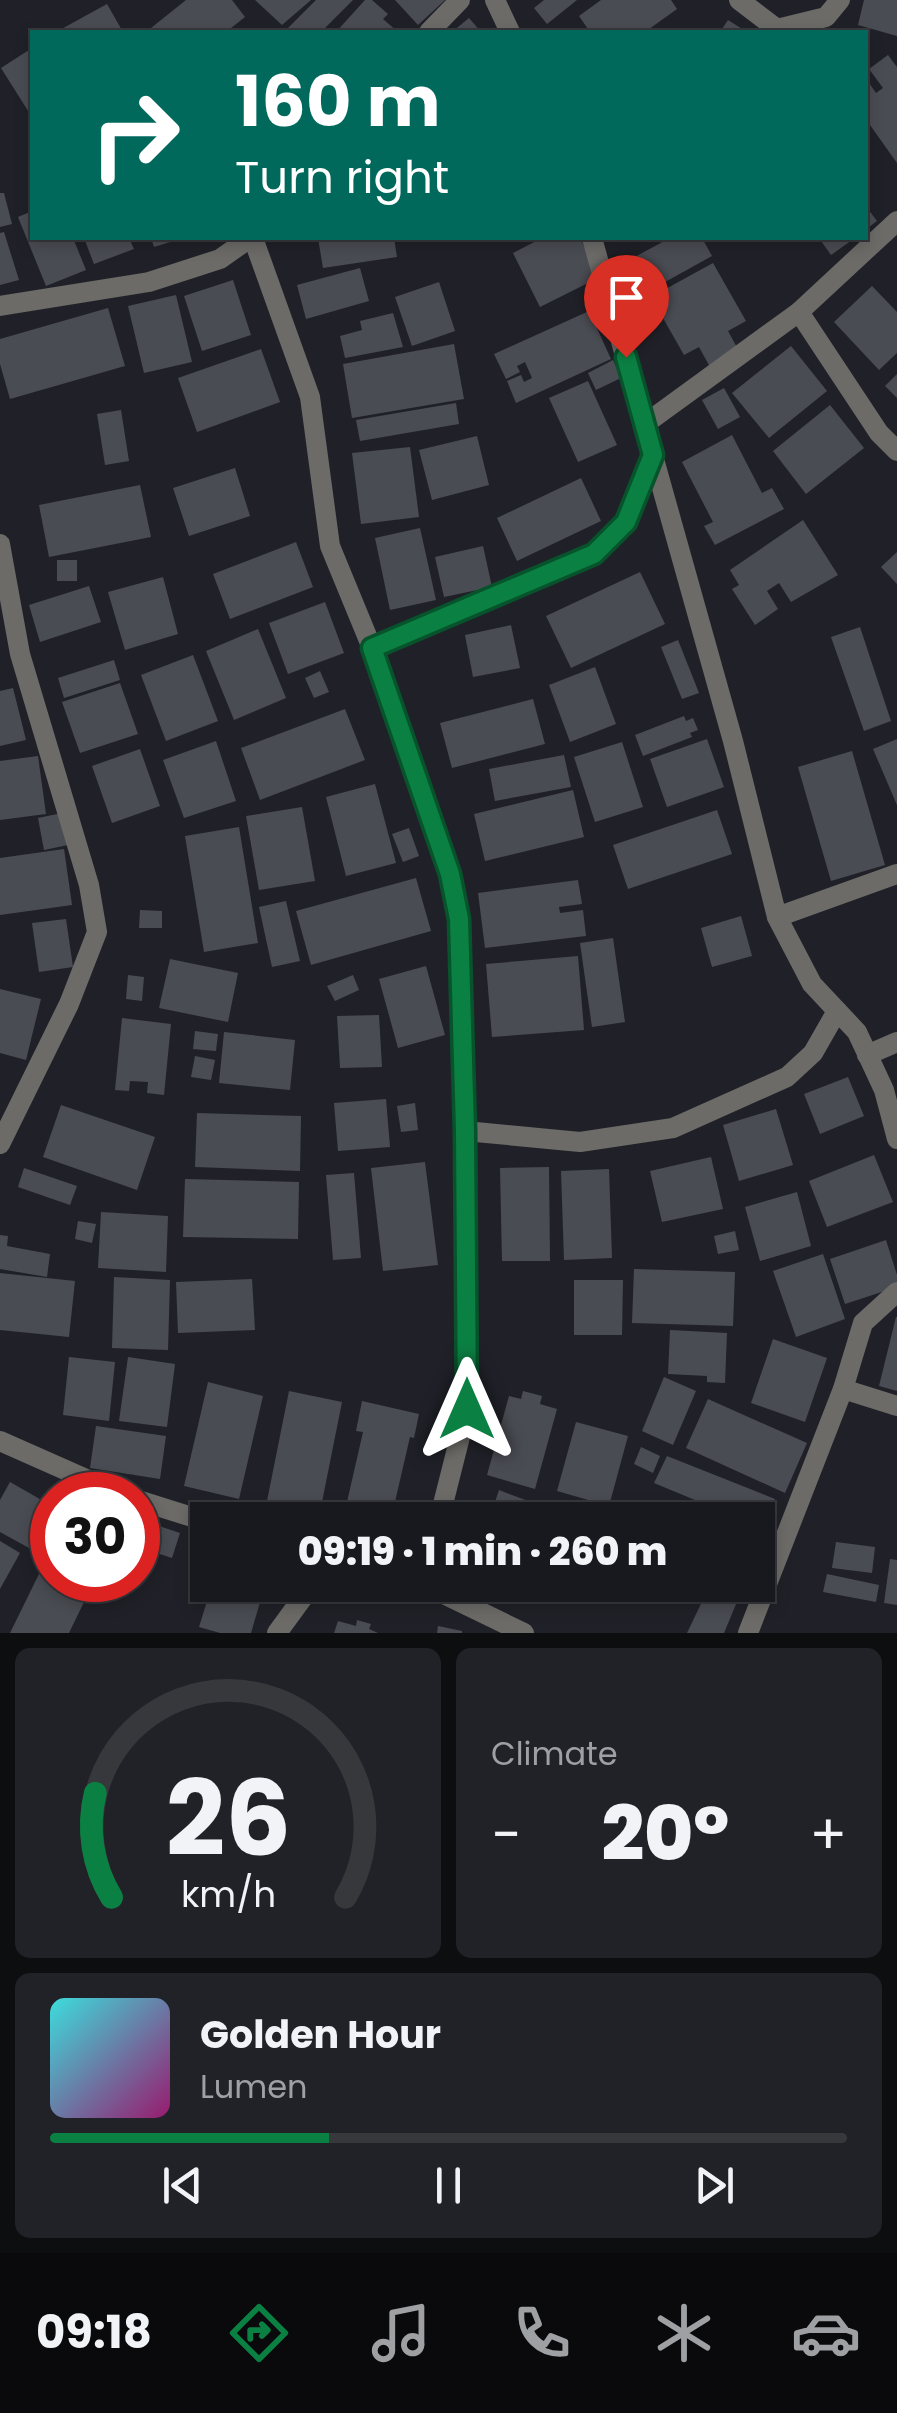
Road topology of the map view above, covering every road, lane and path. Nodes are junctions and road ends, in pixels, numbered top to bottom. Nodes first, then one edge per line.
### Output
1 (460, 0) edge
2 (495, 0) edge
3 (739, 0) edge
4 (840, 0) edge
5 (431, 30) edge
6 (509, 30) edge
7 (897, 221) edge
8 (249, 240) edge
9 (253, 240) edge
10 (593, 240) edge
11 (0, 306) edge
12 (799, 312) junction
13 (645, 424) junction
14 (888, 427) edge
15 (897, 451) edge
16 (653, 455) junction
17 (0, 544) edge
18 (372, 648) junction
19 (897, 874) edge
20 (776, 917) junction
21 (837, 1010) junction
22 (897, 1042) edge
23 (867, 1055) junction
24 (465, 1131) junction
25 (897, 1140) edge
26 (0, 1144) edge
27 (897, 1292) edge
28 (843, 1389) junction
29 (897, 1406) edge
30 (0, 1441) edge
31 (70, 1472) edge
32 (444, 1502) edge
33 (160, 1507) edge
34 (190, 1516) edge
35 (300, 1602) edge
36 (460, 1602) edge
37 (277, 1633) edge
38 (524, 1633) edge
39 (748, 1633) edge

1 - 5 street
2 - 6 street
3 - 4 street
7 - 12 street
8 - 11 street
9 - 18 street
10 - 13 street
12 - 13 street
12 - 14 street
13 - 16 street
14 - 15 street
16 - 18 street
16 - 20 street
17 - 26 street
18 - 24 street
19 - 20 street
20 - 21 street
21 - 23 street
21 - 24 street
22 - 23 street
23 - 25 street
24 - 32 street
27 - 28 street
28 - 29 street
28 - 39 street
30 - 31 street
33 - 34 street
35 - 37 street
36 - 38 street

